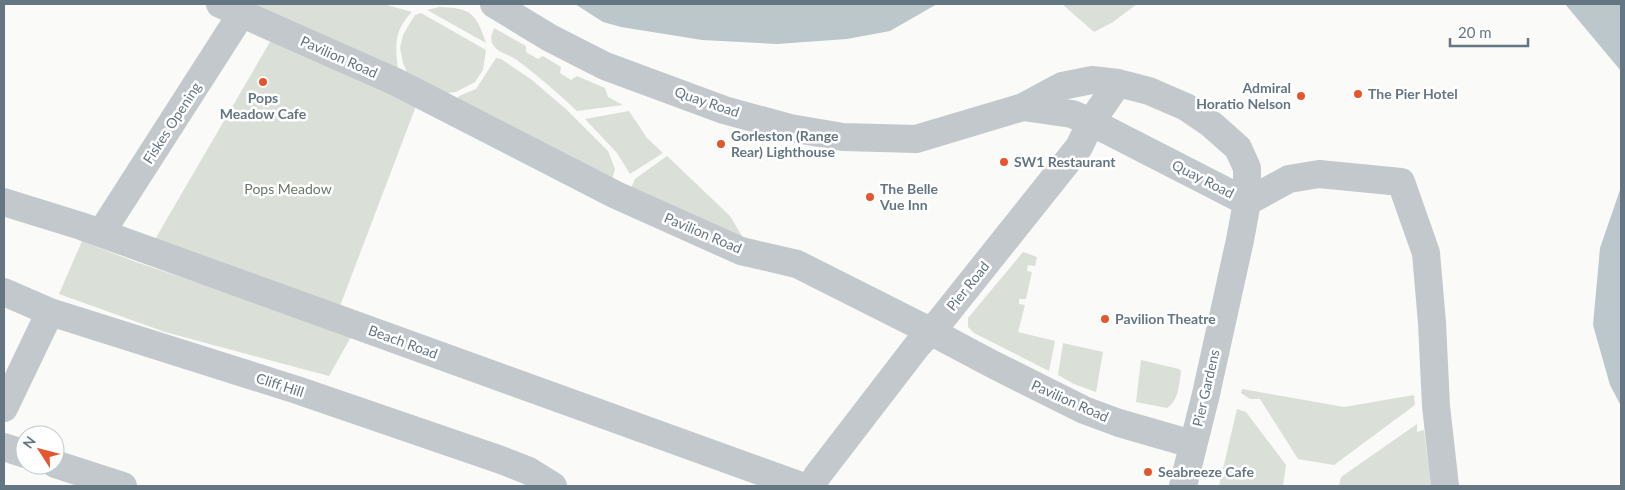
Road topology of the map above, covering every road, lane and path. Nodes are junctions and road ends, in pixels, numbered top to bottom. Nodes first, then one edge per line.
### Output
1 (494, 4) edge
2 (227, 6) edge
3 (1118, 83) junction
4 (1023, 107) junction
5 (1091, 122) junction
6 (4, 202) edge
7 (1247, 202) junction
8 (101, 234) junction
9 (4, 292) edge
10 (50, 312) junction
11 (930, 331) junction
12 (4, 408) edge
13 (1192, 444) junction
14 (65, 467) edge
15 (123, 486) edge
16 (553, 486) edge
17 (801, 486) edge
18 (812, 486) edge
19 (1183, 486) edge
20 (1445, 486) edge

1 - 4 street, Quay Road
2 - 8 street, Fiskes Opening
2 - 11 street, Pavilion Road
3 - 4 street, Quay Road
3 - 5 street, Pier Road
3 - 7 street, Quay Road
4 - 5 street, Quay Road
5 - 7 street, Quay Road
5 - 11 street, Pier Road
6 - 8 street, Beach Road
7 - 13 street, Pier Gardens
7 - 20 street
8 - 17 street, Beach Road
9 - 10 street, Cliff Hill
10 - 12 street
10 - 16 street, Cliff Hill
11 - 13 street, Pavilion Road
11 - 18 street, Pier Road
13 - 19 street, Pier Gardens
14 - 15 street

